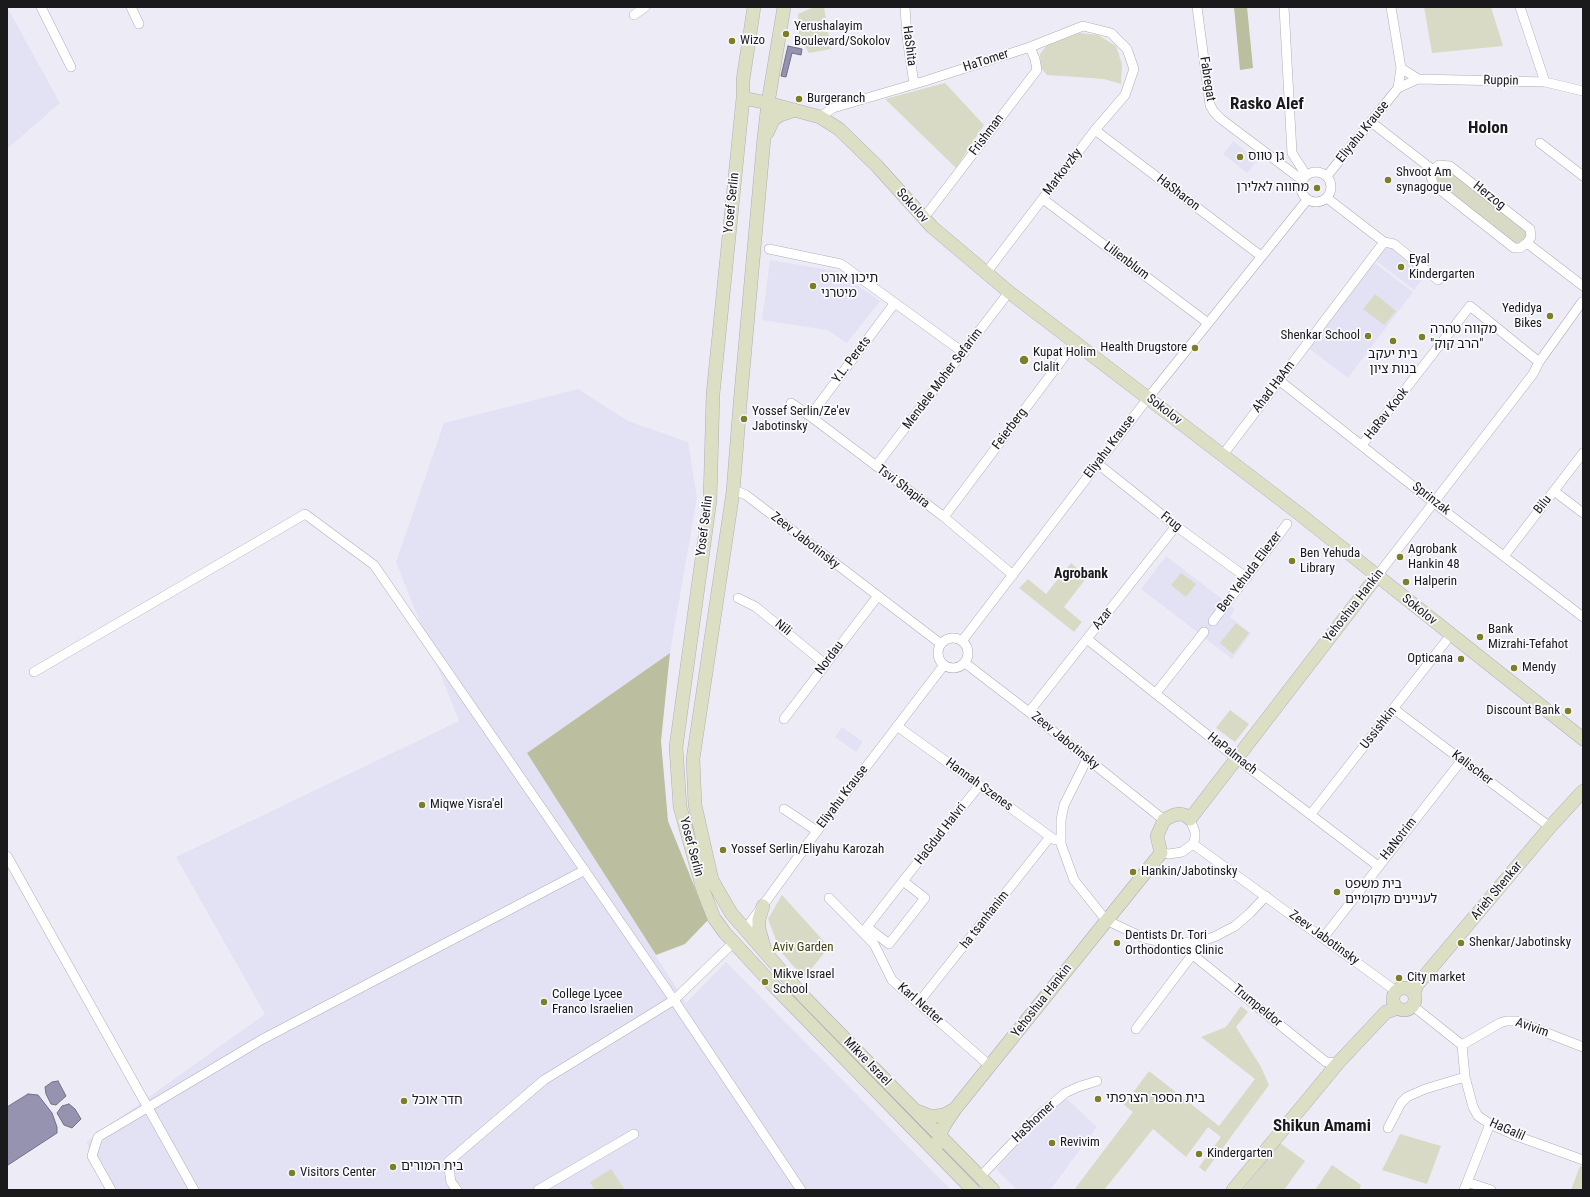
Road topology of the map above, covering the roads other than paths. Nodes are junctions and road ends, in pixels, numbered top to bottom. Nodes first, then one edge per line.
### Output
1 (41, 7) edge
2 (131, 7) edge
3 (645, 7) edge
4 (754, 7) edge
5 (784, 7) edge
6 (905, 7) edge
7 (1197, 7) edge
8 (1284, 7) edge
9 (1390, 7) edge
10 (1520, 7) edge
11 (634, 15) dead end
12 (139, 24) dead end
13 (1030, 47) junction
14 (71, 67) dead end
15 (1401, 68) junction
16 (1134, 69) joint
17 (772, 77) junction
18 (1418, 79) junction
19 (1545, 82) junction
20 (914, 84) junction
21 (1398, 88) junction
22 (1583, 92) edge
23 (742, 98) junction
24 (768, 103) junction
25 (795, 110) junction
26 (820, 116) junction
27 (1371, 122) junction
28 (1095, 130) junction
29 (764, 138) junction
30 (1540, 143) dead end
31 (1292, 153) junction
32 (1280, 165) junction
33 (1433, 170) junction
34 (1327, 176) junction
35 (1583, 176) edge
36 (1304, 178) junction
37 (1327, 198) junction
38 (1043, 199) junction
39 (1307, 200) junction
40 (923, 219) junction
41 (1384, 242) junction
42 (1527, 243) junction
43 (769, 249) dead end
44 (1261, 256) junction
45 (986, 273) junction
46 (1438, 280) dead end
47 (1583, 287) edge
48 (1010, 292) junction
49 (894, 304) junction
50 (1583, 305) edge
51 (1208, 323) junction
52 (1076, 341) junction
53 (964, 353) junction
54 (1539, 362) junction
55 (1533, 374) junction
56 (1280, 381) junction
57 (1148, 398) junction
58 (791, 403) dead end
59 (810, 416) junction
60 (1362, 445) junction
61 (1583, 454) edge
62 (1222, 456) junction
63 (1098, 464) junction
64 (876, 466) junction
65 (1554, 490) junction
66 (739, 494) junction
67 (710, 500) junction
68 (1433, 502) junction
69 (1583, 514) edge
70 (944, 517) junction
71 (1287, 524) dead end
72 (1176, 526) junction
73 (1504, 556) junction
74 (1013, 575) junction
75 (1377, 576) junction
76 (1247, 578) junction
77 (878, 597) junction
78 (738, 598) dead end
79 (1583, 617) edge
80 (1213, 621) dead end
81 (1204, 632) dead end
82 (1087, 639) junction
83 (962, 641) junction
84 (1446, 641) dead end
85 (941, 644) junction
86 (965, 663) junction
87 (825, 664) junction
88 (944, 665) junction
89 (34, 672) dead end
90 (1156, 694) junction
91 (1394, 709) junction
92 (1029, 712) junction
93 (784, 720) dead end
94 (897, 726) junction
95 (1583, 739) edge
96 (1236, 758) junction
97 (1087, 759) junction
98 (1461, 761) junction
99 (979, 786) junction
100 (1583, 791) edge
101 (784, 809) dead end
102 (1311, 814) junction
103 (1190, 819) junction
104 (1164, 820) junction
105 (1550, 827) junction
106 (817, 831) junction
107 (1050, 837) junction
108 (1061, 844) junction
109 (1193, 844) junction
110 (1161, 853) junction
111 (7, 856) edge
112 (1378, 866) junction
113 (585, 870) junction
114 (903, 881) junction
115 (1266, 896) junction
116 (829, 898) dead end
117 (763, 906) junction
118 (1106, 920) junction
119 (745, 930) junction
120 (1323, 938) junction
121 (1200, 942) junction
122 (733, 943) junction
123 (1178, 943) junction
124 (1192, 955) junction
125 (768, 957) junction
126 (1396, 991) junction
127 (674, 1000) junction
128 (1413, 1000) junction
129 (919, 1002) junction
130 (1398, 1008) junction
131 (1136, 1029) dead end
132 (1462, 1045) junction
133 (1583, 1047) edge
134 (1338, 1063) junction
135 (990, 1066) junction
136 (1465, 1077) junction
137 (1097, 1081) dead end
138 (148, 1107) junction
139 (955, 1109) junction
140 (915, 1110) junction
141 (1490, 1124) junction
142 (1388, 1128) dead end
143 (634, 1134) dead end
144 (940, 1136) junction
145 (938, 1156) junction
146 (1583, 1160) edge
147 (980, 1177) junction
148 (1465, 1186) edge
149 (111, 1190) edge
150 (194, 1190) edge
151 (457, 1190) edge
152 (538, 1190) edge
153 (801, 1190) edge
154 (973, 1190) edge
155 (993, 1190) edge
156 (1233, 1190) edge
157 (1491, 1190) edge

1 - 14 street
2 - 12 street
3 - 11 street
4 - 23 main road, Yosef Serlin
5 - 17 main road, Yosef Serlin
6 - 20 street, HaShita
7 - 32 street, Fabregat
8 - 31 street
9 - 15 street
10 - 19 street
13 - 16 street, HaTomer
13 - 20 street, HaTomer
13 - 40 street, Frishman
15 - 18 street
15 - 21 street
16 - 28 street, Markovzky
17 - 24 main road, Yosef Serlin
17 - 25 main road
18 - 19 street, Ruppin
18 - 21 street, Ruppin
19 - 22 street, Ruppin
20 - 26 street, HaTomer
21 - 27 street, Eliyahu Krause
23 - 24 main road, Sokolov
23 - 67 main road, Yosef Serlin
24 - 25 main road, Sokolov
24 - 29 main road, Yosef Serlin
25 - 26 main road, Sokolov
25 - 29 main road
26 - 40 main road, Sokolov
27 - 33 street
27 - 34 street, Eliyahu Krause
28 - 38 street, Markovzky
28 - 44 street, HaSharon
29 - 66 main road, Yosef Serlin
30 - 35 street
31 - 32 street
31 - 36 street
32 - 36 street, Fabregat
33 - 42 street, Herzog
33 - 42 street, Herzog
34 - 36 street
34 - 37 street
36 - 39 street
37 - 39 street
37 - 41 street
38 - 45 street, Markovzky
38 - 51 street, Lilienblum
39 - 44 street, Eliyahu Krause
40 - 45 main road, Sokolov
41 - 46 street
41 - 56 street, Ahad HaAm
42 - 47 street
43 - 49 street
44 - 51 street, Eliyahu Krause
45 - 48 main road, Sokolov
47 - 50 street
48 - 52 main road, Sokolov
48 - 53 street, Mendele Moher Sefarim
49 - 53 street
49 - 59 street, Y.L. Perets
50 - 54 street, Yehoshua Hankin
50 - 55 street, Yehoshua Hankin
51 - 57 street, Eliyahu Krause
52 - 57 main road, Sokolov
52 - 70 street, Feierberg
53 - 64 street, Mendele Moher Sefarim
54 - 55 street, Yehoshua Hankin
54 - 60 street, HaRav Kook
55 - 68 street, Yehoshua Hankin
56 - 60 street, Sprinzak
56 - 62 street, Ahad HaAm
57 - 62 main road, Sokolov
57 - 63 street, Eliyahu Krause
58 - 59 street, Tsvi Shapira
59 - 64 street, Tsvi Shapira
60 - 68 street, Sprinzak
61 - 65 street, Bilu
62 - 75 main road, Sokolov
63 - 72 street, Frug
63 - 74 street, Eliyahu Krause
64 - 70 street, Tsvi Shapira
65 - 69 street
65 - 73 street, Bilu
66 - 67 main road
66 - 77 street, Zeev Jabotinsky
66 - 119 main road, Yosef Serlin
67 - 122 main road, Yosef Serlin
68 - 73 street, Sprinzak
68 - 75 street, Yehoshua Hankin
70 - 74 street, Tsvi Shapira
71 - 76 street, Ben Yehuda Eliezer
72 - 76 street, Frug
72 - 82 street, Azar
73 - 79 street, Sprinzak
74 - 83 street, Eliyahu Krause
75 - 95 main road, Sokolov
75 - 96 main road, Yehoshua Hankin
76 - 80 street, Ben Yehuda Eliezer
77 - 85 street, Zeev Jabotinsky
77 - 87 street, Nordau
78 - 87 street, Nili
81 - 90 street
82 - 90 street, HaPalmach
82 - 92 street, Azar
83 - 85 street
83 - 86 street
84 - 91 street, Ussishkin
85 - 88 street
86 - 88 street
86 - 92 street, Zeev Jabotinsky
87 - 93 street, Nordau
88 - 94 street, Eliyahu Krause
89 - 113 street
90 - 96 street, HaPalmach
91 - 98 street, Kalischer
91 - 102 street, Ussishkin
92 - 97 street, Zeev Jabotinsky
94 - 99 street, Hannah Szenes
94 - 106 street, Eliyahu Krause
96 - 102 street, HaPalmach
96 - 103 main road, Yehoshua Hankin
97 - 104 street, Zeev Jabotinsky
97 - 108 street
98 - 105 street, Kalischer
98 - 112 street, HaNotrim
99 - 107 street, Hannah Szenes
99 - 114 street, HaGdud HaIvri
100 - 105 main road, Arieh Shenkar
101 - 106 street
102 - 112 street, HaPalmach
103 - 104 main road
103 - 109 street
104 - 110 main road
105 - 128 main road, Arieh Shenkar
106 - 117 street, Eliyahu Krause
107 - 108 street, Hannah Szenes
107 - 129 street, ha tsanhanim
108 - 118 street
109 - 110 street
109 - 115 street, Zeev Jabotinsky
110 - 118 main road, Yehoshua Hankin
111 - 138 street
112 - 120 street, HaNotrim
113 - 127 street
113 - 138 street
114 - 114 street, HaGdud HaIvri
115 - 120 street, Zeev Jabotinsky
115 - 121 street
116 - 129 street, Karl Netter
117 - 119 street, Eliyahu Krause
117 - 125 main road
118 - 123 street
118 - 135 main road, Yehoshua Hankin
119 - 122 main road
119 - 125 main road, Mikve Israel
120 - 126 street, Zeev Jabotinsky
121 - 123 street
121 - 124 street
122 - 127 street
122 - 145 main road, Mikve Israel
123 - 124 street, Trumpeldor
124 - 131 street
124 - 134 street, Trumpeldor
125 - 140 main road, Mikve Israel
126 - 128 main road
126 - 130 main road
127 - 151 street
127 - 153 street
128 - 130 main road
128 - 132 street
129 - 135 street, Karl Netter
130 - 134 main road
132 - 133 street, Avivim
132 - 136 street, HaGalil
134 - 156 main road
135 - 139 main road, Yehoshua Hankin
136 - 141 street, HaGalil
136 - 142 street
137 - 147 street, HaShomer
138 - 149 street
138 - 150 street
139 - 140 main road
139 - 144 main road, Yehoshua Hankin
140 - 144 main road, Mikve Israel
141 - 146 street, HaGalil
141 - 148 street
143 - 152 street
144 - 145 main road, Yehoshua Hankin
144 - 147 main road, Mikve Israel
145 - 154 main road, Mikve Israel
147 - 155 main road, Mikve Israel
148 - 157 street

